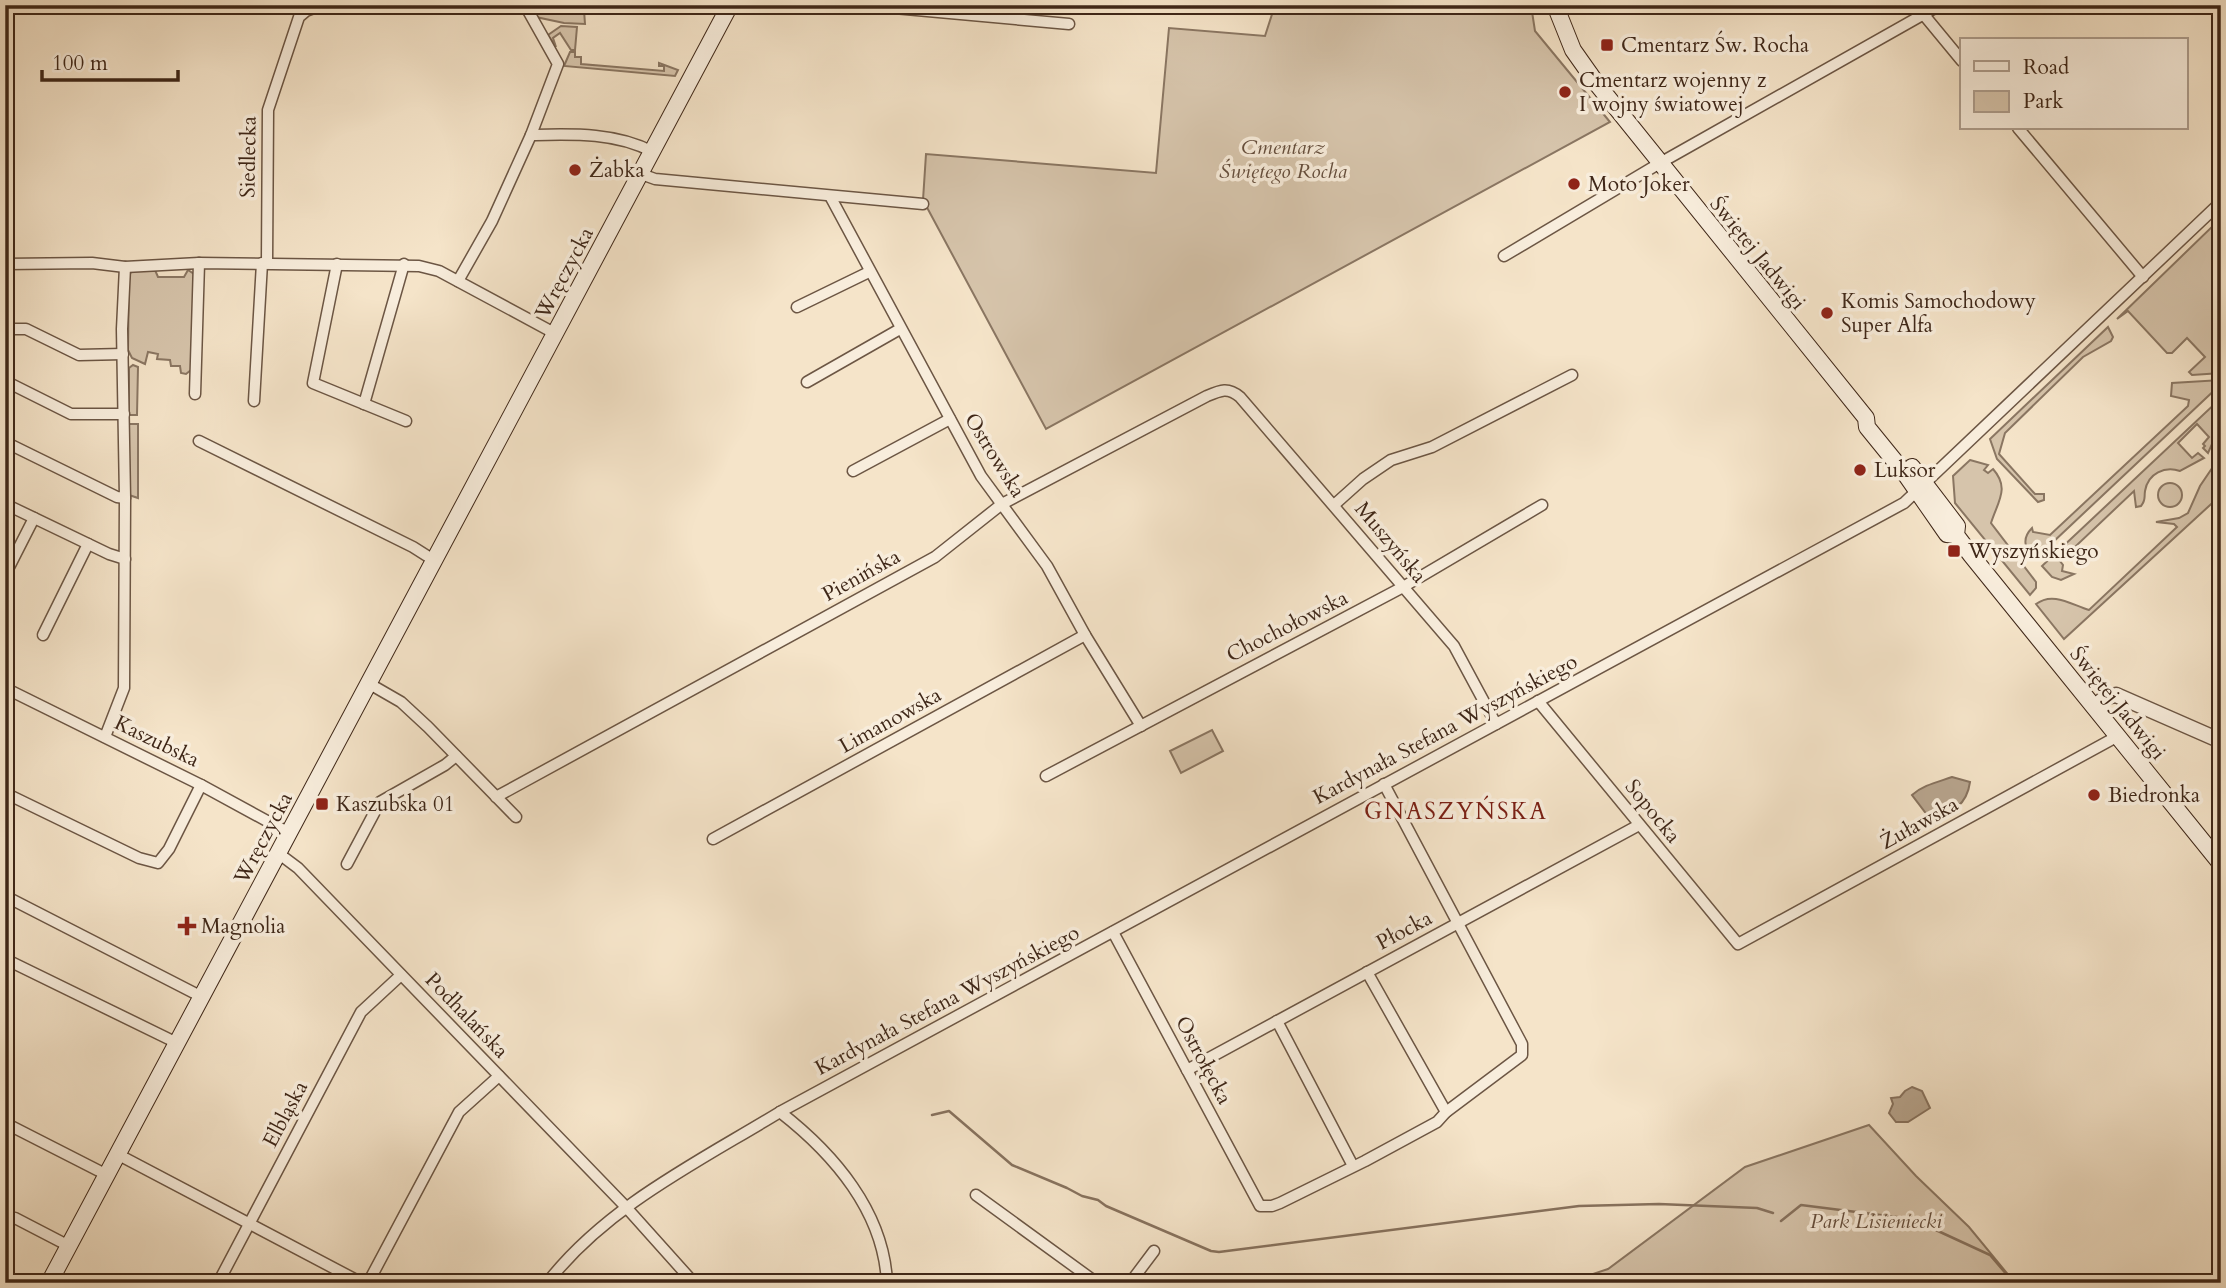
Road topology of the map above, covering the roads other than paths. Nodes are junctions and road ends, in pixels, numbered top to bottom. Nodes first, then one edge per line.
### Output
1 (382, 5) edge
2 (494, 5) edge
3 (730, 5) edge
4 (861, 5) edge
5 (1555, 5) edge
6 (1940, 5) edge
7 (1924, 15) junction
8 (1069, 24) dead end
9 (1960, 59) edge
10 (2020, 130) edge
11 (531, 135) junction
12 (653, 152) junction
13 (1660, 163) junction
14 (641, 174) junction
15 (830, 196) junction
16 (2221, 202) edge
17 (923, 204) dead end
18 (1504, 256) dead end
19 (198, 263) junction
20 (265, 263) junction
21 (5, 264) edge
22 (337, 264) junction
23 (404, 264) junction
24 (125, 267) junction
25 (869, 272) junction
26 (2143, 277) junction
27 (458, 281) junction
28 (797, 307) dead end
29 (5, 329) edge
30 (900, 329) junction
31 (556, 334) junction
32 (123, 354) junction
33 (1572, 375) dead end
34 (5, 381) edge
35 (807, 382) dead end
36 (195, 394) dead end
37 (1240, 397) joint
38 (254, 401) dead end
39 (364, 404) junction
40 (124, 414) junction
41 (950, 419) junction
42 (406, 421) dead end
43 (5, 442) edge
44 (199, 442) dead end
45 (853, 471) dead end
46 (1921, 488) junction
47 (125, 498) junction
48 (5, 504) edge
49 (1002, 504) junction
50 (1334, 505) junction
51 (1542, 505) dead end
52 (34, 518) junction
53 (88, 544) junction
54 (125, 559) junction
55 (435, 561) junction
56 (5, 575) edge
57 (1403, 587) junction
58 (43, 635) dead end
59 (1085, 635) junction
60 (368, 683) junction
61 (5, 688) edge
62 (1538, 701) junction
63 (2094, 707) junction
64 (1496, 724) junction
65 (1141, 726) junction
66 (2118, 736) junction
67 (104, 737) junction
68 (2221, 741) edge
69 (456, 756) junction
70 (1046, 776) dead end
71 (201, 785) junction
72 (1384, 785) junction
73 (5, 793) edge
74 (496, 797) junction
75 (516, 817) dead end
76 (1639, 825) junction
77 (289, 833) junction
78 (713, 839) dead end
79 (278, 853) junction
80 (348, 864) dead end
81 (2221, 864) edge
82 (5, 896) edge
83 (1458, 922) junction
84 (1113, 932) junction
85 (1738, 944) joint
86 (5, 960) edge
87 (1367, 972) junction
88 (401, 975) junction
89 (202, 997) junction
90 (1278, 1021) junction
91 (177, 1043) junction
92 (1187, 1070) junction
93 (499, 1076) junction
94 (780, 1112) junction
95 (1446, 1112) junction
96 (5, 1123) edge
97 (117, 1154) junction
98 (1353, 1166) junction
99 (107, 1175) junction
100 (976, 1195) dead end
101 (625, 1206) junction
102 (5, 1216) edge
103 (248, 1224) junction
104 (69, 1246) junction
105 (1154, 1251) dead end
106 (49, 1283) edge
107 (218, 1283) edge
108 (362, 1283) edge
109 (368, 1283) edge
110 (547, 1283) edge
111 (694, 1283) edge
112 (887, 1283) edge
113 (1097, 1283) edge
114 (1130, 1283) edge

1 - 20 street, Siedlecka
2 - 11 street
3 - 12 main road, Wręczycka
4 - 8 street
5 - 13 main road, Świętej Jadwigi
6 - 7 street
7 - 9 street
7 - 13 street
10 - 26 street
11 - 12 street
11 - 27 street
12 - 14 main road, Wręczycka
13 - 18 street
13 - 46 main road, Świętej Jadwigi
14 - 15 street
14 - 31 main road, Wręczycka
15 - 17 street
15 - 25 street, Ostrowska
16 - 26 street, Kardynała Stefana Wyszyńskiego
19 - 20 street
19 - 24 street
19 - 36 street
20 - 22 street
20 - 38 street, Siedlecka
21 - 24 street
22 - 23 street
22 - 39 street
23 - 27 street
23 - 39 street
24 - 32 street
25 - 28 street
25 - 30 street, Ostrowska
26 - 46 street, Kardynała Stefana Wyszyńskiego
27 - 31 street
29 - 32 street
30 - 35 street
30 - 41 street, Ostrowska
31 - 55 main road, Wręczycka
32 - 40 street
33 - 50 street
34 - 40 street
37 - 49 street, Pienińska
37 - 50 street, Muszyńska
39 - 42 street
40 - 47 street
41 - 45 street
41 - 49 street, Ostrowska
43 - 47 street
44 - 55 street
46 - 62 street, Kardynała Stefana Wyszyńskiego
46 - 63 main road, Świętej Jadwigi
47 - 54 street
48 - 52 street
49 - 59 street, Ostrowska
49 - 74 street, Pienińska
50 - 57 street, Muszyńska
51 - 57 street, Chochołowska
52 - 53 street
52 - 56 street
53 - 54 street
53 - 58 street
54 - 67 street
55 - 60 main road, Wręczycka
57 - 64 street, Muszyńska
57 - 65 street, Chochołowska
59 - 65 street, Ostrowska
59 - 78 street, Limanowska
60 - 69 street
60 - 77 main road, Wręczycka
61 - 67 street, Kaszubska
62 - 64 street, Kardynała Stefana Wyszyńskiego
62 - 76 street, Sopocka
63 - 66 main road, Świętej Jadwigi
63 - 68 street
64 - 72 street, Kardynała Stefana Wyszyńskiego
65 - 70 street, Chochołowska
66 - 81 main road, Świętej Jadwigi
66 - 85 street, Żuławska
67 - 71 street, Kaszubska
69 - 74 street
69 - 80 street
71 - 73 street
71 - 77 street, Kaszubska
72 - 83 street
72 - 84 street, Kardynała Stefana Wyszyńskiego
74 - 75 street
76 - 83 street, Płocka
76 - 85 street, Sopocka
77 - 79 main road, Wręczycka
79 - 88 street, Podhalańska
79 - 89 main road, Wręczycka
82 - 89 street
83 - 87 street, Płocka
83 - 95 street
84 - 92 street, Ostrołęcka
84 - 94 street, Kardynała Stefana Wyszyńskiego
86 - 91 street
87 - 90 street, Płocka
87 - 95 street
88 - 93 street, Podhalańska
88 - 103 street, Elbląska
89 - 91 main road, Wręczycka
90 - 92 street, Płocka
90 - 98 street
91 - 97 main road, Wręczycka
92 - 98 street, Ostrołęcka
93 - 101 street, Podhalańska
93 - 109 street
94 - 101 street, Kardynała Stefana Wyszyńskiego
94 - 112 street
95 - 98 street
96 - 99 street
97 - 99 main road, Wręczycka
97 - 103 street
99 - 104 main road, Wręczycka
100 - 113 street
101 - 110 street, Kardynała Stefana Wyszyńskiego
101 - 111 street, Podhalańska
102 - 104 street
103 - 107 street, Elbląska
103 - 108 street
104 - 106 main road, Wręczycka
105 - 114 street

